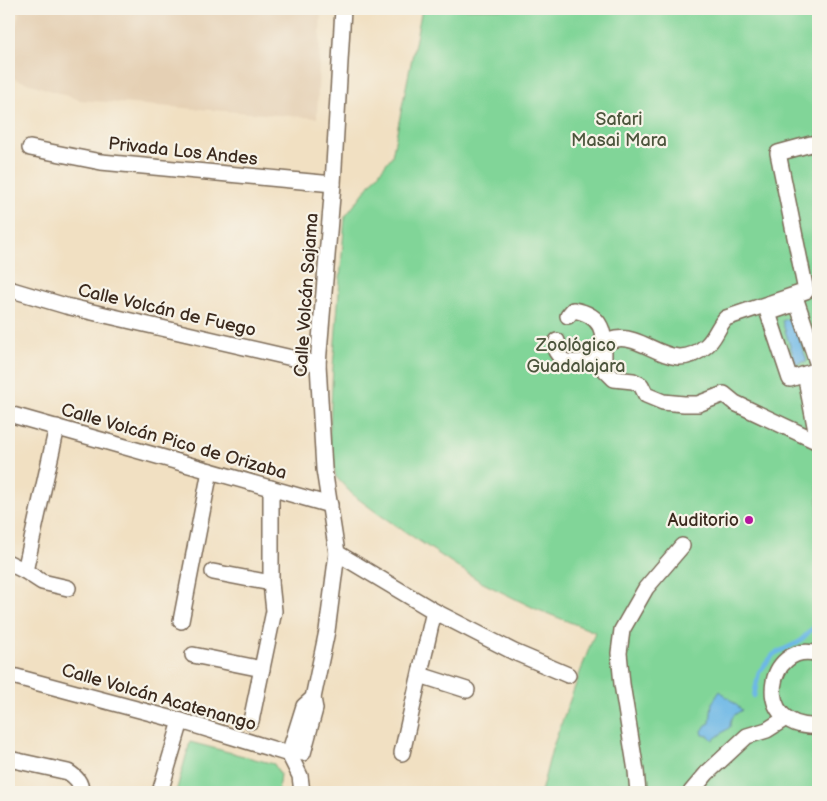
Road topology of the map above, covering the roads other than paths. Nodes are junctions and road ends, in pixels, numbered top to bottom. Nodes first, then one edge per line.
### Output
1 (343, 9) edge
2 (818, 144) edge
3 (30, 148) dead end
4 (333, 184) junction
5 (9, 289) edge
6 (781, 304) junction
7 (568, 316) dead end
8 (557, 341) dead end
9 (605, 343) junction
10 (318, 364) junction
11 (818, 365) edge
12 (812, 372) edge
13 (9, 414) edge
14 (57, 427) junction
15 (818, 441) edge
16 (210, 471) junction
17 (271, 488) junction
18 (330, 504) junction
19 (682, 546) dead end
20 (337, 553) junction
21 (9, 563) edge
22 (25, 571) junction
23 (213, 572) dead end
24 (271, 583) junction
25 (68, 588) dead end
26 (434, 611) junction
27 (182, 621) dead end
28 (818, 654) edge
29 (193, 655) dead end
30 (262, 669) junction
31 (9, 674) edge
32 (420, 675) junction
33 (568, 675) dead end
34 (467, 690) dead end
35 (786, 718) junction
36 (181, 721) junction
37 (251, 721) dead end
38 (818, 726) edge
39 (402, 752) dead end
40 (295, 757) junction
41 (9, 759) edge
42 (81, 792) edge
43 (160, 792) edge
44 (302, 792) edge
45 (638, 792) edge
46 (690, 792) edge

1 - 4 street, Calle Volcán Sajama
2 - 6 street
3 - 4 street, Privada Los Andes
4 - 10 street, Calle Volcán Sajama
5 - 10 street, Calle Volcán de Fuego
6 - 9 street
6 - 11 street
6 - 12 street
7 - 9 street
8 - 9 street
9 - 15 street
10 - 18 street, Calle Volcán Sajama
12 - 15 street
13 - 14 street, Calle Volcán Pico de Orizaba
14 - 16 street, Calle Volcán Pico de Orizaba
14 - 22 street
16 - 17 street, Calle Volcán Pico de Orizaba
16 - 27 street
17 - 18 street, Calle Volcán Pico de Orizaba
17 - 24 street
18 - 20 street, Calle Volcán Sajama
19 - 45 street
20 - 26 street
20 - 40 street, Calle Volcán Sajama
21 - 22 street
22 - 25 street
23 - 24 street
24 - 30 street
26 - 32 street
26 - 33 street
28 - 35 street
29 - 30 street
30 - 37 street
31 - 36 street, Calle Volcán Acatenango
32 - 34 street
32 - 39 street
35 - 38 street
35 - 46 street
36 - 40 street, Calle Volcán Acatenango
36 - 43 street
40 - 44 street
41 - 42 street

